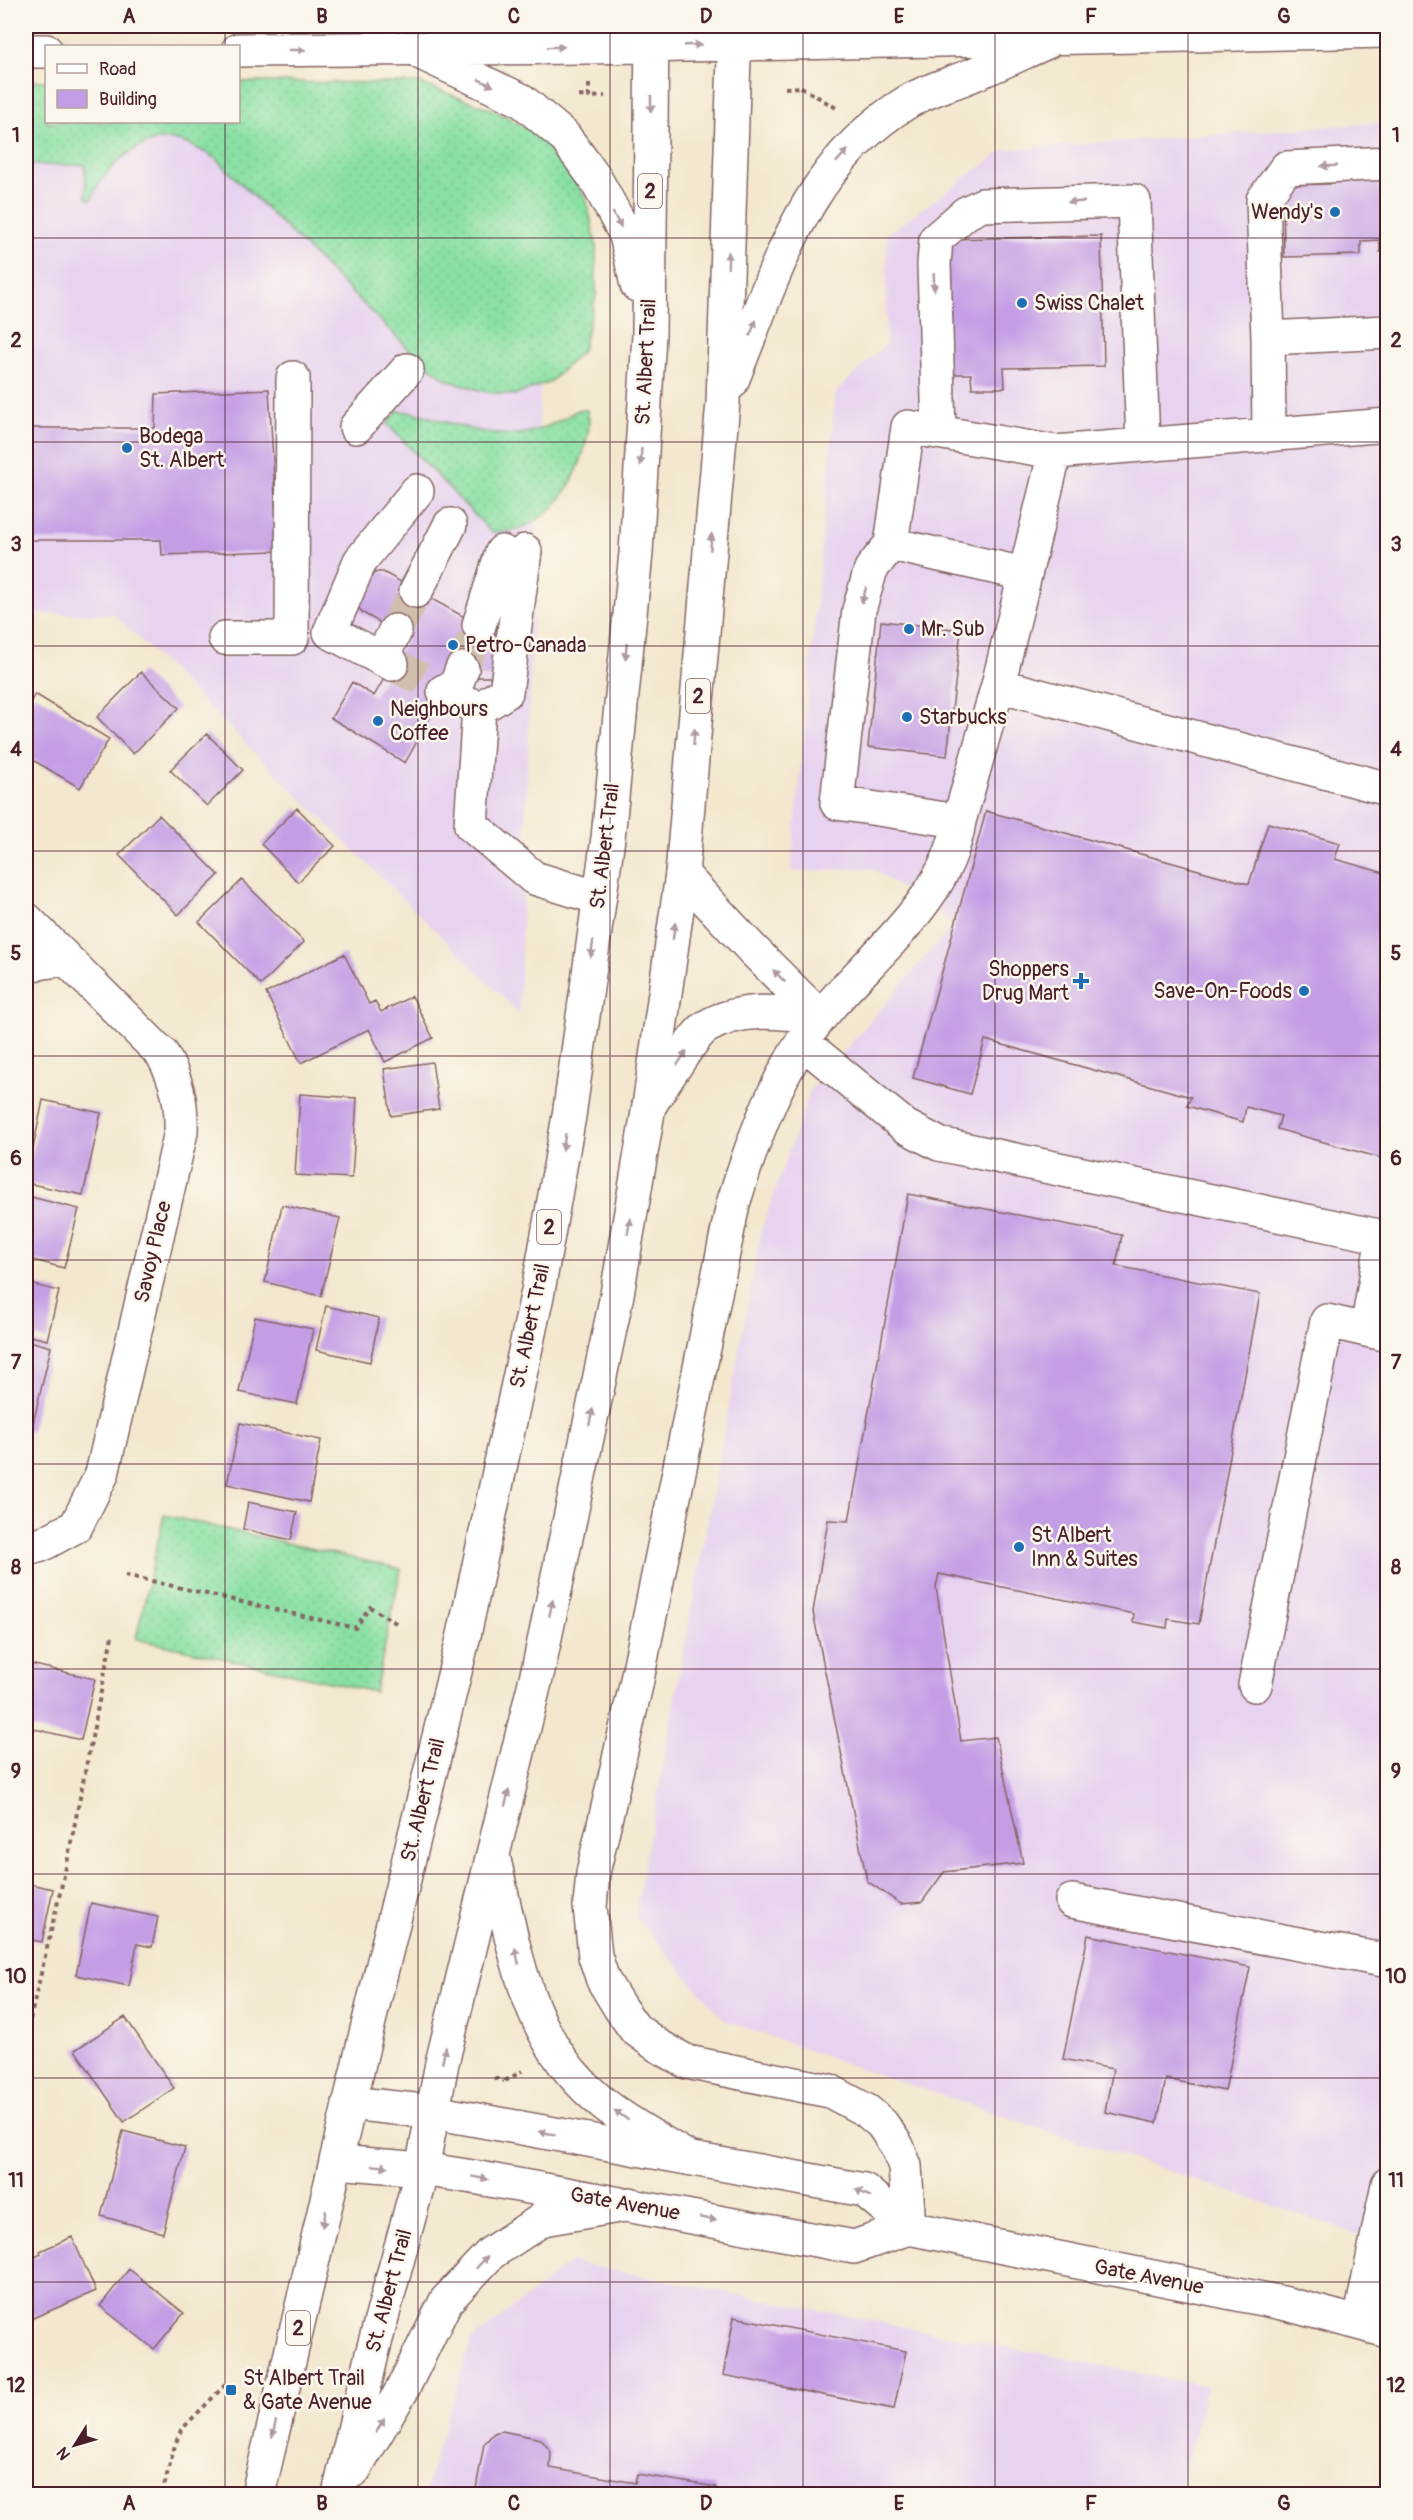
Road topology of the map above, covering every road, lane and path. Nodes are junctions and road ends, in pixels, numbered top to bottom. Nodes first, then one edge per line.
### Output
1 (1388, 31) edge
2 (735, 34) edge
3 (652, 36) edge
4 (1059, 37) junction
5 (240, 50) edge
6 (414, 50) junction
7 (26, 51) edge
8 (45, 51) edge
9 (589, 76) dead end
10 (801, 87) dead end
11 (605, 96) dead end
12 (837, 108) dead end
13 (1388, 163) edge
14 (1388, 332) edge
15 (649, 335) junction
16 (1268, 338) junction
17 (407, 370) dead end
18 (293, 378) dead end
19 (723, 402) junction
20 (1388, 425) edge
21 (356, 427) dead end
22 (939, 432) junction
23 (1269, 435) junction
24 (1143, 444) junction
25 (1055, 452) junction
26 (417, 491) dead end
27 (450, 525) dead end
28 (891, 544) junction
29 (1024, 574) junction
30 (416, 591) tunnel mouth
31 (479, 625) tunnel mouth
32 (225, 638) dead end
33 (389, 651) tunnel mouth
34 (998, 685) junction
35 (1388, 789) edge
36 (958, 821) junction
37 (682, 874) junction
38 (599, 898) junction
39 (26, 919) edge
40 (63, 959) junction
41 (26, 964) edge
42 (811, 1030) junction
43 (649, 1106) junction
44 (1385, 1237) edge
45 (1377, 1333) edge
46 (26, 1549) edge
47 (125, 1575) dead end
48 (399, 1625) dead end
49 (112, 1636) dead end
50 (1255, 1685) dead end
51 (493, 1855) junction
52 (1072, 1901) dead end
53 (1388, 1961) edge
54 (26, 2037) edge
55 (525, 2069) dead end
56 (504, 2081) dead end
57 (350, 2103) junction
58 (433, 2112) junction
59 (688, 2158) junction
60 (337, 2163) junction
61 (422, 2169) junction
62 (1388, 2184) edge
63 (630, 2204) junction
64 (909, 2228) junction
65 (1374, 2326) edge
66 (228, 2382) dead end
67 (162, 2494) edge
68 (258, 2494) edge
69 (339, 2494) edge

1 - 4 main road
3 -> 2 main road
2 - 4 main road
19 -> 2 main road, St. Albert Trail / 2
6 -> 3 main road
3 -> 15 main road, St. Albert Trail / 2
19 -> 4 main road
5 -> 6 main road
6 -> 15 main road
7 - 8 main road
9 - 11 path
10 - 12 path
13 -> 16 main road
14 - 16 main road
15 -> 38 main road, St. Albert Trail / 2
16 - 23 main road
17 - 21 main road
18 - 32 main road
37 -> 19 main road, St. Albert Trail / 2
20 - 23 main road
24 -> 22 main road
22 - 25 main road
22 - 28 main road
23 - 24 main road
24 - 25 main road
25 - 29 main road
26 - 33 main road
27 - 30 main road
28 - 29 main road
28 -> 36 main road
29 - 34 main road
31 - 38 main road
34 - 35 main road
34 - 36 main road
36 - 42 main road
42 -> 37 main road
43 -> 37 main road, St. Albert Trail / 2
38 -> 57 main road, St. Albert Trail / 2
39 - 40 main road, Savoy Place
40 - 41 main road
40 - 46 main road, Savoy Place
43 -> 42 main road
42 - 44 main road
42 - 64 main road
51 -> 43 main road, St. Albert Trail / 2
44 - 45 main road
45 - 50 main road
47 - 48 path
49 - 54 path
58 -> 51 main road, St. Albert Trail / 2
59 -> 51 main road
52 - 53 main road
55 - 56 path
57 - 58 main road, Gate Avenue
57 - 60 main road, St. Albert Trail / 2
59 -> 58 main road, Gate Avenue
58 - 61 main road, St. Albert Trail / 2
64 -> 59 main road, Gate Avenue
60 -> 61 main road, Gate Avenue
60 -> 68 main road, St. Albert Trail / 2
61 -> 63 main road, Gate Avenue
61 - 69 main road, St. Albert Trail / 2
62 - 65 main road
63 -> 64 main road, Gate Avenue
69 -> 63 main road
64 - 65 main road, Gate Avenue
66 - 67 path

